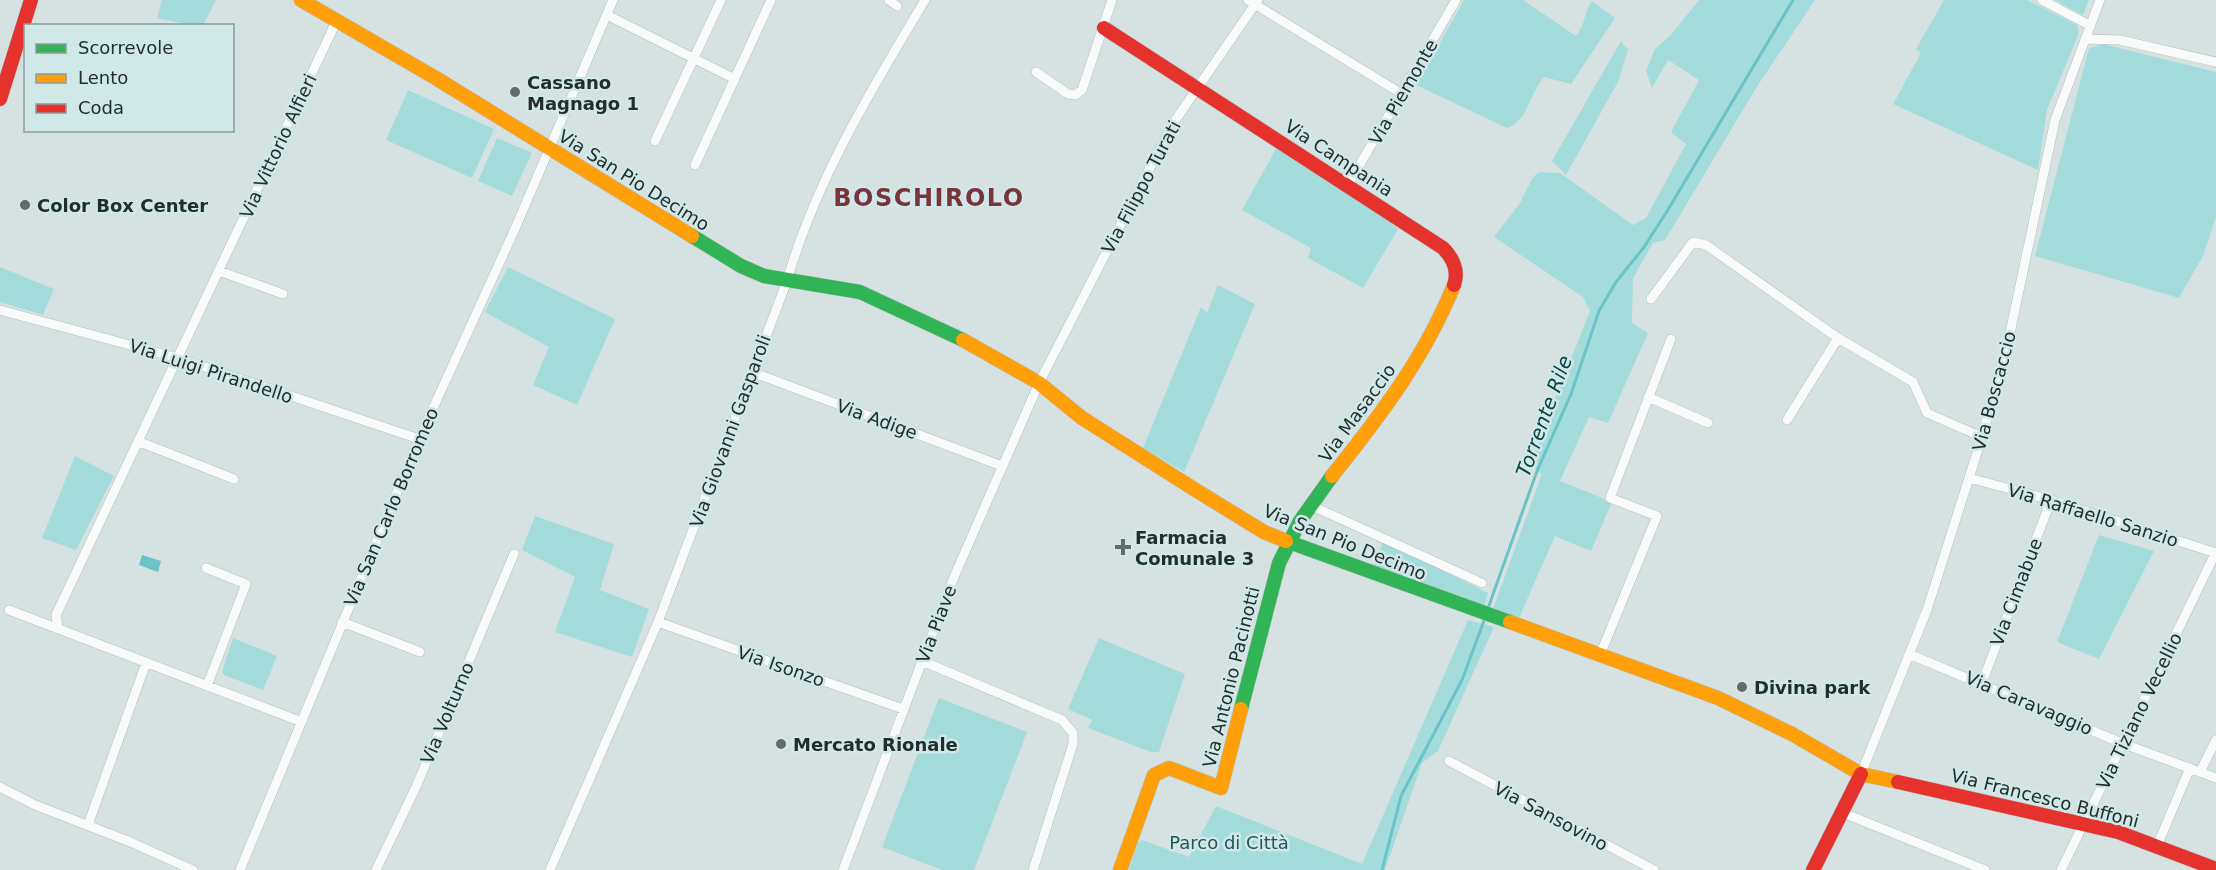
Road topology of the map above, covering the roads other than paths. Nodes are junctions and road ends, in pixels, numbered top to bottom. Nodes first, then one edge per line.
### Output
1 (31, 0) edge
2 (301, 0) edge
3 (613, 0) edge
4 (720, 0) edge
5 (771, 0) edge
6 (889, 0) edge
7 (925, 0) edge
8 (1112, 0) edge
9 (1456, 0) edge
10 (2042, 0) edge
11 (2100, 0) edge
12 (1254, 1) edge
13 (897, 6) dead end
14 (607, 15) junction
15 (337, 20) junction
16 (2089, 25) junction
17 (1104, 28) junction
18 (2085, 39) junction
19 (694, 58) junction
20 (2216, 62) edge
21 (1036, 72) dead end
22 (735, 79) junction
23 (1195, 89) junction
24 (1402, 94) junction
25 (0, 99) edge
26 (655, 141) dead end
27 (550, 147) junction
28 (695, 165) dead end
29 (1349, 183) junction
30 (1455, 267) joint
31 (219, 271) junction
32 (787, 281) junction
33 (283, 294) dead end
34 (1651, 299) dead end
35 (0, 310) edge
36 (1838, 338) junction
37 (1671, 339) dead end
38 (178, 358) junction
39 (752, 372) junction
40 (1039, 383) junction
41 (1648, 397) junction
42 (1787, 420) dead end
43 (1708, 423) dead end
44 (1982, 437) junction
45 (419, 439) junction
46 (140, 442) junction
47 (1002, 466) junction
48 (1969, 478) junction
49 (234, 479) dead end
50 (2051, 500) junction
51 (1312, 506) junction
52 (1288, 542) junction
53 (2216, 553) edge
54 (514, 554) dead end
55 (206, 568) dead end
56 (1482, 583) dead end
57 (9, 610) dead end
58 (342, 622) junction
59 (658, 622) junction
60 (58, 628) junction
61 (420, 652) dead end
62 (1909, 654) junction
63 (1600, 655) junction
64 (922, 661) junction
65 (146, 663) junction
66 (1982, 683) junction
67 (207, 686) junction
68 (903, 709) junction
69 (302, 722) junction
70 (2216, 740) edge
71 (2124, 744) junction
72 (1449, 761) dead end
73 (2190, 768) junction
74 (2200, 772) junction
75 (1861, 774) junction
76 (2216, 778) edge
77 (0, 787) edge
78 (1843, 813) junction
79 (2084, 823) junction
80 (88, 825) junction
81 (2157, 846) junction
82 (2216, 869) edge
83 (193, 870) edge
84 (240, 870) edge
85 (376, 870) edge
86 (550, 870) edge
87 (843, 870) edge
88 (1032, 870) edge
89 (1120, 870) edge
90 (1654, 870) edge
91 (1813, 870) edge
92 (1985, 870) edge
93 (2061, 870) edge

1 - 25 street
2 - 15 street, Via San Pio Decimo
3 - 14 street, Via San Carlo Borromeo
4 - 19 street
5 - 22 street
6 - 13 street
7 - 32 street, Via Giovanni Gasparoli
8 - 17 street
9 - 24 street, Via Piemonte
10 - 16 street
11 - 16 street, Via Boscaccio
12 - 23 street, Via Filippo Turati
12 - 24 street
14 - 19 street
14 - 27 street, Via San Carlo Borromeo
15 - 27 street, Via San Pio Decimo
15 - 31 street, Via Vittorio Alfieri
16 - 18 street, Via Boscaccio
17 - 21 street
17 - 23 street, Via Campania
18 - 20 street
18 - 44 street, Via Boscaccio
19 - 22 street
19 - 26 street
22 - 28 street
23 - 29 street, Via Campania
23 - 40 street, Via Filippo Turati
24 - 29 street, Via Piemonte
27 - 32 street, Via San Pio Decimo
27 - 45 street, Via San Carlo Borromeo
29 - 30 street, Via Campania
30 - 51 street, Via Masaccio
31 - 33 street
31 - 38 street, Via Vittorio Alfieri
32 - 39 street, Via Giovanni Gasparoli
32 - 40 street, Via San Pio Decimo
34 - 36 street
35 - 38 street, Via Luigi Pirandello
36 - 42 street
36 - 44 street
37 - 41 street
38 - 45 street, Via Luigi Pirandello
38 - 46 street, Via Vittorio Alfieri
39 - 47 street, Via Adige
39 - 59 street, Via Giovanni Gasparoli
40 - 47 street, Via Piave
40 - 52 street, Via San Pio Decimo
41 - 43 street
41 - 63 street
44 - 48 street, Via Boscaccio
45 - 58 street, Via San Carlo Borromeo
46 - 49 street
46 - 60 street, Via Vittorio Alfieri
47 - 64 street, Via Piave
48 - 50 street, Via Raffaello Sanzio
48 - 62 street, Via Boscaccio
50 - 53 street, Via Raffaello Sanzio
50 - 66 street, Via Cimabue
51 - 52 street, Via Masaccio
51 - 56 street
52 - 63 street, Via San Pio Decimo
52 - 89 street, Via Antonio Pacinotti
53 - 71 street, Via Tiziano Vecellio
54 - 85 street, Via Volturno
55 - 67 street
57 - 60 street
58 - 61 street
58 - 69 street, Via San Carlo Borromeo
59 - 68 street, Via Isonzo
59 - 86 street, Via Giovanni Gasparoli
60 - 65 street
62 - 66 street, Via Caravaggio
62 - 75 street, Via Boscaccio
63 - 75 street, Via San Pio Decimo
64 - 68 street, Via Piave
64 - 88 street
65 - 67 street
65 - 80 street
66 - 71 street, Via Caravaggio
67 - 69 street
68 - 87 street, Via Piave
69 - 84 street, Via San Carlo Borromeo
70 - 74 street
71 - 73 street, Via Caravaggio
71 - 79 street, Via Tiziano Vecellio
72 - 90 street, Via Sansovino
73 - 74 street, Via Caravaggio
73 - 81 street
74 - 76 street, Via Caravaggio
75 - 78 street
75 - 79 street, Via Francesco Buffoni
77 - 80 street
78 - 91 street
78 - 92 street
79 - 81 street, Via Francesco Buffoni
79 - 93 street, Via Tiziano Vecellio
80 - 83 street
81 - 82 street, Via Francesco Buffoni

